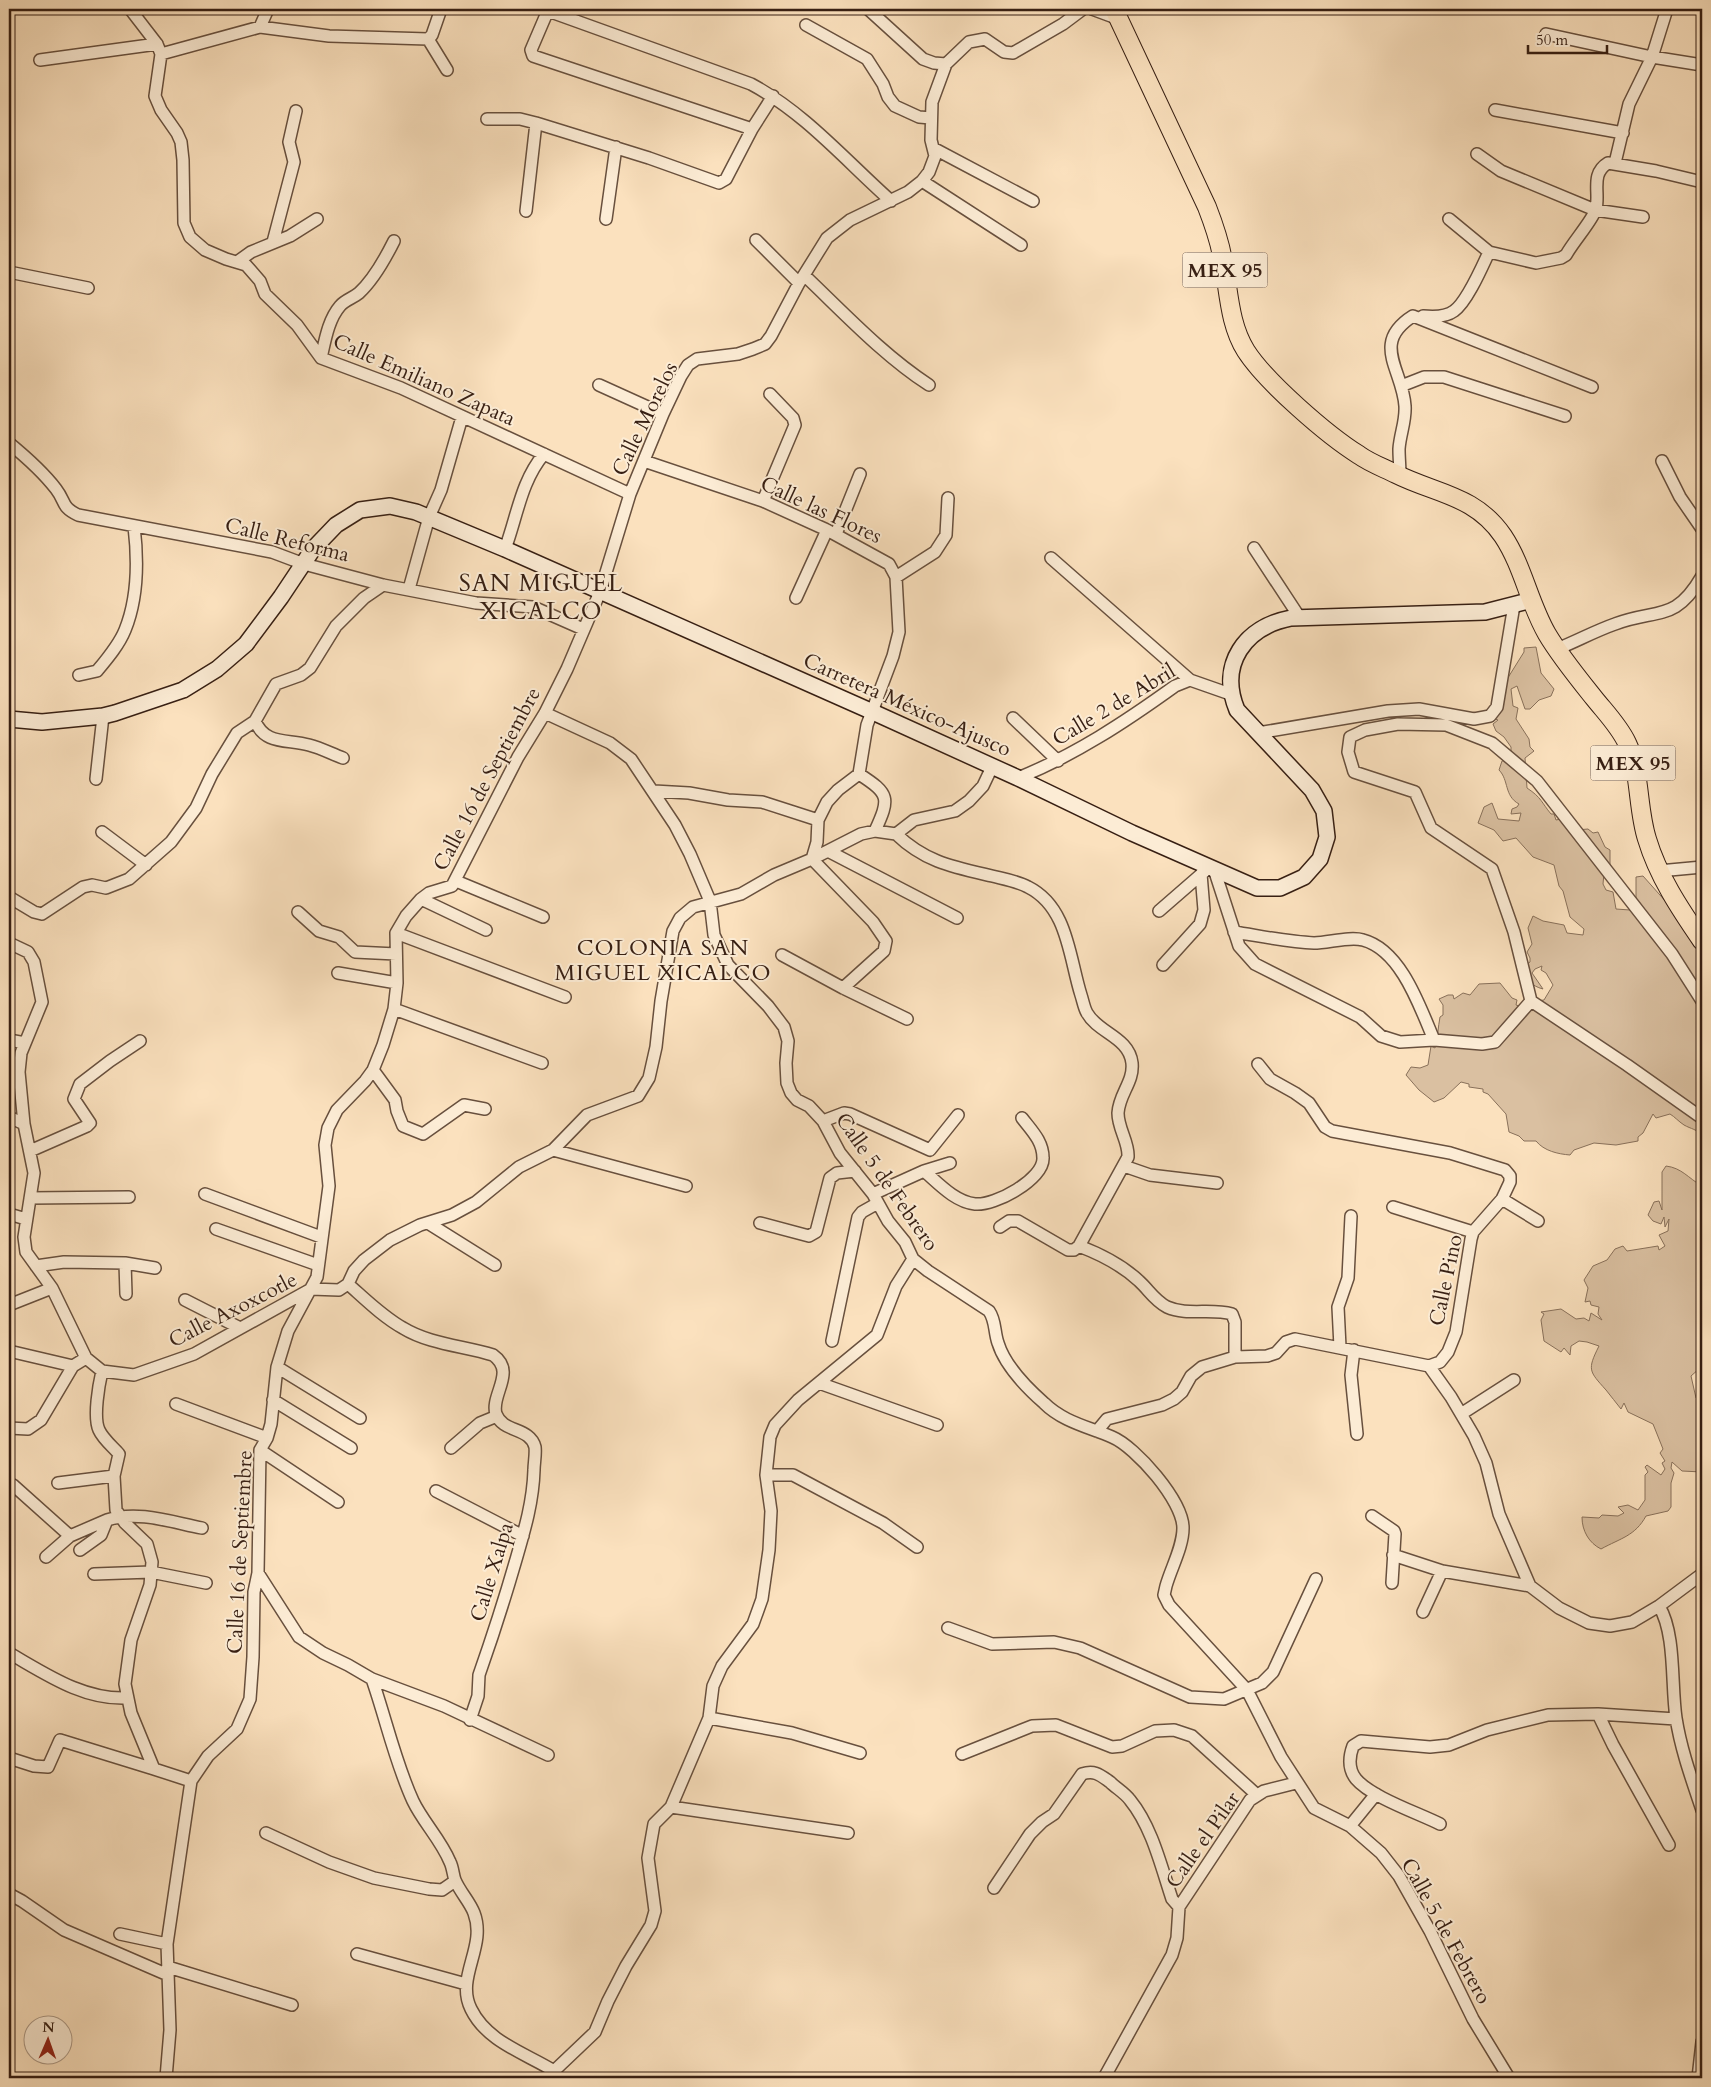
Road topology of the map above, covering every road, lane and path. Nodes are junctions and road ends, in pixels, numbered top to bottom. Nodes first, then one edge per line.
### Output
1 (130, 9) edge
2 (268, 9) edge
3 (441, 9) edge
4 (868, 9) edge
5 (1083, 9) edge
6 (1092, 9) edge
7 (1667, 9) edge
8 (1116, 14) edge
9 (806, 25) dead end
10 (260, 27) junction
11 (1546, 34) dead end
12 (428, 39) junction
13 (159, 49) junction
14 (1652, 57) junction
15 (40, 60) dead end
16 (946, 64) junction
17 (1702, 65) edge
18 (447, 70) dead end
19 (773, 96) junction
20 (1496, 110) dead end
21 (296, 111) dead end
22 (931, 118) junction
23 (487, 119) dead end
24 (536, 123) junction
25 (752, 129) junction
26 (1623, 133) junction
27 (616, 147) junction
28 (933, 148) junction
29 (1477, 154) dead end
30 (1615, 163) junction
31 (922, 182) junction
32 (1702, 182) edge
33 (891, 201) junction
34 (1033, 201) dead end
35 (1596, 210) junction
36 (526, 211) dead end
37 (1643, 217) dead end
38 (606, 218) dead end
39 (317, 219) dead end
40 (1449, 219) dead end
41 (756, 240) dead end
42 (394, 241) dead end
43 (273, 242) junction
44 (1021, 245) dead end
45 (1489, 252) junction
46 (237, 262) junction
47 (9, 272) edge
48 (802, 279) junction
49 (88, 288) dead end
50 (1413, 316) junction
51 (321, 358) junction
52 (599, 385) dead end
53 (929, 385) dead end
54 (1401, 386) junction
55 (1592, 387) dead end
56 (770, 394) dead end
57 (663, 414) junction
58 (1565, 416) dead end
59 (462, 417) junction
60 (9, 443) edge
61 (544, 454) junction
62 (644, 461) junction
63 (1662, 461) dead end
64 (860, 474) dead end
65 (1400, 476) junction
66 (630, 494) junction
67 (948, 498) dead end
68 (763, 501) junction
69 (429, 517) junction
70 (134, 526) junction
71 (1702, 529) edge
72 (831, 532) junction
73 (1254, 548) dead end
74 (505, 550) junction
75 (1051, 558) dead end
76 (304, 564) junction
77 (1702, 576) edge
78 (896, 577) junction
79 (383, 585) junction
80 (409, 590) junction
81 (600, 592) junction
82 (796, 598) dead end
83 (1532, 600) junction
84 (1514, 605) junction
85 (1300, 618) junction
86 (583, 629) junction
87 (1557, 649) junction
88 (79, 675) dead end
89 (1190, 680) junction
90 (1230, 694) junction
91 (545, 712) junction
92 (873, 712) junction
93 (103, 716) junction
94 (1013, 718) dead end
95 (9, 719) edge
96 (255, 721) junction
97 (1258, 733) junction
98 (343, 758) dead end
99 (1058, 761) junction
100 (992, 767) junction
101 (859, 774) junction
102 (1018, 778) junction
103 (96, 779) dead end
104 (654, 791) junction
105 (818, 820) junction
106 (875, 831) junction
107 (102, 832) dead end
108 (896, 834) junction
109 (828, 851) junction
110 (812, 859) junction
111 (146, 865) junction
112 (1702, 867) edge
113 (1208, 870) junction
114 (1659, 871) junction
115 (456, 881) junction
116 (9, 897) edge
117 (421, 899) junction
118 (710, 901) junction
119 (1159, 911) dead end
120 (298, 912) dead end
121 (543, 917) dead end
122 (957, 918) dead end
123 (486, 930) dead end
124 (1234, 932) junction
125 (396, 934) junction
126 (1701, 939) edge
127 (9, 943) edge
128 (396, 954) junction
129 (782, 955) dead end
130 (1162, 965) dead end
131 (338, 973) dead end
132 (397, 983) junction
133 (843, 988) junction
134 (565, 997) dead end
135 (1531, 1001) junction
136 (1702, 1001) edge
137 (394, 1009) junction
138 (907, 1019) dead end
139 (9, 1040) edge
140 (1434, 1040) junction
141 (140, 1041) dead end
142 (25, 1043) junction
143 (542, 1063) dead end
144 (1258, 1064) dead end
145 (373, 1070) junction
146 (485, 1109) dead end
147 (958, 1115) dead end
148 (9, 1118) edge
149 (1022, 1118) dead end
150 (1702, 1118) edge
151 (823, 1120) junction
152 (24, 1124) junction
153 (553, 1150) junction
154 (30, 1151) junction
155 (950, 1163) dead end
156 (1124, 1166) junction
157 (924, 1171) junction
158 (855, 1172) junction
159 (1217, 1183) dead end
160 (686, 1186) dead end
161 (205, 1194) dead end
162 (129, 1197) dead end
163 (30, 1198) junction
164 (876, 1198) junction
165 (1502, 1199) junction
166 (1393, 1207) dead end
167 (9, 1214) edge
168 (1352, 1216) dead end
169 (26, 1220) junction
170 (1538, 1221) dead end
171 (428, 1222) junction
172 (760, 1223) dead end
173 (1000, 1227) dead end
174 (216, 1229) dead end
175 (1473, 1232) junction
176 (321, 1237) junction
177 (1079, 1246) junction
178 (913, 1258) junction
179 (125, 1263) junction
180 (318, 1265) junction
181 (495, 1265) dead end
182 (36, 1266) junction
183 (155, 1268) dead end
184 (348, 1284) junction
185 (52, 1288) junction
186 (311, 1289) junction
187 (126, 1294) dead end
188 (185, 1300) dead end
189 (9, 1305) edge
190 (240, 1328) junction
191 (832, 1341) dead end
192 (1340, 1347) junction
193 (1354, 1350) junction
194 (9, 1351) edge
195 (1235, 1356) junction
196 (86, 1358) junction
197 (73, 1366) junction
198 (1429, 1366) junction
199 (277, 1367) junction
200 (102, 1371) junction
201 (1514, 1380) dead end
202 (819, 1383) junction
203 (273, 1400) junction
204 (176, 1404) dead end
205 (1461, 1414) junction
206 (497, 1416) junction
207 (360, 1418) dead end
208 (937, 1425) dead end
209 (9, 1428) edge
210 (1097, 1431) junction
211 (1357, 1434) dead end
212 (267, 1438) junction
213 (351, 1448) dead end
214 (451, 1448) dead end
215 (260, 1450) junction
216 (766, 1475) junction
217 (114, 1476) junction
218 (58, 1483) dead end
219 (13, 1485) dead end
220 (436, 1491) dead end
221 (338, 1502) dead end
222 (118, 1516) junction
223 (1372, 1516) dead end
224 (107, 1520) junction
225 (202, 1528) dead end
226 (70, 1536) junction
227 (523, 1536) junction
228 (917, 1548) dead end
229 (80, 1550) dead end
230 (1393, 1555) junction
231 (46, 1557) dead end
232 (1442, 1571) junction
233 (151, 1572) junction
234 (258, 1573) junction
235 (94, 1574) dead end
236 (1702, 1574) edge
237 (1316, 1579) dead end
238 (206, 1583) dead end
239 (1392, 1583) dead end
240 (1530, 1586) junction
241 (1659, 1606) junction
242 (1423, 1612) dead end
243 (948, 1628) dead end
244 (9, 1653) edge
245 (372, 1679) junction
246 (1247, 1690) junction
247 (127, 1698) junction
248 (1598, 1714) junction
249 (709, 1718) junction
250 (1676, 1719) junction
251 (470, 1720) junction
252 (860, 1753) dead end
253 (962, 1754) dead end
254 (548, 1755) dead end
255 (9, 1758) edge
256 (154, 1769) junction
257 (191, 1781) junction
258 (1296, 1783) junction
259 (1376, 1794) junction
260 (1257, 1796) junction
261 (671, 1807) junction
262 (1702, 1810) edge
263 (1440, 1824) dead end
264 (1350, 1826) junction
265 (266, 1833) dead end
266 (848, 1833) dead end
267 (1670, 1845) dead end
268 (456, 1881) junction
269 (994, 1888) dead end
270 (9, 1894) edge
271 (1179, 1907) junction
272 (120, 1934) dead end
273 (167, 1944) junction
274 (357, 1954) dead end
275 (168, 1971) junction
276 (466, 1984) junction
277 (292, 2005) dead end
278 (1702, 2042) edge
279 (553, 2075) edge
280 (166, 2078) edge
281 (1104, 2078) edge
282 (1509, 2078) edge
283 (1698, 2078) edge

1 - 13 street
2 - 10 street
3 - 12 street
4 - 16 street
5 - 16 street
6 - 8 street
7 - 14 street
8 - 65 main road, MEX 95
9 - 22 street
10 - 12 street
10 - 13 street
11 - 14 street
12 - 18 street
13 - 15 street
13 - 46 street, Calle Emiliano Zapata
14 - 17 street
14 - 26 street
16 - 22 street
19 - 25 street
19 - 25 street
19 - 33 street
20 - 26 street
21 - 43 street
22 - 28 street
23 - 24 street
24 - 27 street
24 - 36 street
25 - 27 street
26 - 30 street
27 - 38 street
28 - 31 street
28 - 34 street
29 - 35 street
30 - 32 street
30 - 35 street
31 - 33 street, Calle Morelos
31 - 44 street
33 - 48 street, Calle Morelos
35 - 37 street
35 - 45 street
39 - 43 street
40 - 45 street
41 - 48 street
42 - 51 street
43 - 46 street
45 - 50 street
46 - 51 street, Calle Emiliano Zapata
47 - 49 street
48 - 53 street
48 - 57 street, Calle Morelos
50 - 54 street
50 - 55 street
51 - 59 street, Calle Emiliano Zapata
52 - 57 street
54 - 58 street
54 - 65 street
56 - 68 street
57 - 62 street, Calle Morelos
59 - 61 street, Calle Emiliano Zapata
59 - 69 street
60 - 70 street, Calle Reforma
61 - 66 street, Calle Emiliano Zapata
61 - 74 street
62 - 66 street, Calle Morelos
62 - 68 street, Calle las Flores
63 - 71 street
64 - 72 street
65 - 83 main road, MEX 95
66 - 81 street, Calle Morelos
67 - 78 street
68 - 72 street, Calle las Flores
69 - 74 main road, Carretera México-Ajusco
69 - 76 main road, Carretera México-Ajusco
69 - 80 street
70 - 76 street, Calle Reforma
70 - 88 street
72 - 78 street, Calle las Flores
72 - 82 street
73 - 85 street
74 - 81 main road, Carretera México-Ajusco
75 - 89 street
76 - 79 street, Calle Reforma
76 - 93 main road, Carretera México-Ajusco
77 - 87 street
78 - 92 street
79 - 80 street, Calle Reforma
79 - 96 street
80 - 86 street, Calle Reforma
81 - 86 street, Calle 16 de Septiembre
81 - 92 main road, Carretera México-Ajusco
83 - 84 main road
83 - 87 main road, MEX 95
84 - 85 main road
84 - 97 street
85 - 90 main road
86 - 91 street, Calle 16 de Septiembre
87 - 114 main road, MEX 95
89 - 90 street, Calle 2 de Abril
89 - 99 street, Calle 2 de Abril
90 - 97 main road, Carretera México-Ajusco
91 - 104 street, Calle 5 de Febrero
91 - 115 street, Calle 16 de Septiembre
92 - 100 main road, Carretera México-Ajusco
92 - 101 street
93 - 95 main road, Carretera México-Ajusco
93 - 103 street
94 - 99 street
96 - 98 street
96 - 111 street
97 - 113 main road, Carretera México-Ajusco
99 - 102 street, Calle 2 de Abril
100 - 102 main road, Carretera México-Ajusco
100 - 108 street
101 - 105 street
101 - 106 street
102 - 113 main road, Carretera México-Ajusco
104 - 105 street
104 - 118 street, Calle 5 de Febrero
105 - 110 street
106 - 108 street
106 - 109 street
107 - 111 street
108 - 156 street
109 - 110 street
109 - 122 street
110 - 118 street
110 - 133 street
111 - 116 street
112 - 114 street
113 - 119 street
113 - 124 street
113 - 130 street
114 - 126 main road, MEX 95
115 - 117 street, Calle 16 de Septiembre
115 - 121 street
117 - 123 street
117 - 125 street, Calle 16 de Septiembre
118 - 151 street, Calle 5 de Febrero
118 - 153 street
120 - 128 street
124 - 140 street
124 - 140 street
125 - 128 street, Calle 16 de Septiembre
125 - 134 street
127 - 142 street
128 - 132 street, Calle 16 de Septiembre
129 - 133 street
131 - 132 street
132 - 137 street, Calle 16 de Septiembre
133 - 138 street
135 - 136 street
135 - 140 street
135 - 150 street
137 - 143 street
137 - 145 street, Calle 16 de Septiembre
139 - 142 street
141 - 154 street
142 - 152 street
144 - 165 street
145 - 146 street
145 - 176 street, Calle 16 de Septiembre
147 - 151 street
148 - 152 street
149 - 157 street
151 - 158 street, Calle 5 de Febrero
152 - 154 street
153 - 160 street
153 - 171 street
154 - 163 street
155 - 157 street
156 - 159 street
156 - 177 street
157 - 164 street
158 - 164 street, Calle 5 de Febrero
158 - 172 street
161 - 176 street
162 - 163 street
163 - 169 street
164 - 178 street, Calle 5 de Febrero
164 - 191 street
165 - 170 street
165 - 175 street, Calle Pino
166 - 175 street
167 - 169 street
168 - 192 street
169 - 182 street
171 - 181 street
171 - 184 street
173 - 177 street
174 - 180 street
175 - 198 street, Calle Pino
176 - 180 street, Calle 16 de Septiembre
177 - 195 street
178 - 202 street
178 - 210 street, Calle 5 de Febrero
179 - 182 street
179 - 183 street
179 - 187 street
180 - 186 street, Calle 16 de Septiembre
182 - 185 street
184 - 186 street, Calle Axoxcotle
184 - 206 street
185 - 189 street
185 - 196 street
186 - 190 street, Calle Axoxcotle
186 - 199 street, Calle 16 de Septiembre
188 - 190 street
190 - 200 street, Calle Axoxcotle
192 - 193 street
192 - 195 street
193 - 198 street
193 - 211 street
194 - 197 street
195 - 210 street
196 - 197 street
196 - 200 street
197 - 209 street
198 - 205 street
199 - 203 street, Calle 16 de Septiembre
199 - 207 street
200 - 217 street
201 - 205 street
202 - 208 street
202 - 216 street
203 - 212 street, Calle 16 de Septiembre
203 - 213 street
204 - 212 street
205 - 240 street
206 - 214 street
206 - 227 street, Calle Xalpa
210 - 246 street, Calle 5 de Febrero
212 - 215 street, Calle 16 de Septiembre
215 - 221 street
215 - 234 street, Calle 16 de Septiembre
216 - 228 street
216 - 249 street
217 - 218 street
217 - 222 street
219 - 226 street
220 - 227 street
222 - 224 street
222 - 225 street
222 - 233 street
223 - 230 street
224 - 226 street
224 - 229 street
226 - 231 street
227 - 251 street, Calle Xalpa
230 - 232 street
230 - 239 street
232 - 240 street
232 - 242 street
233 - 235 street
233 - 238 street
233 - 247 street
234 - 245 street
234 - 257 street, Calle 16 de Septiembre
236 - 241 street
237 - 246 street
240 - 241 street
241 - 250 street
243 - 246 street
244 - 247 street
245 - 251 street
245 - 268 street
246 - 258 street, Calle 5 de Febrero
247 - 256 street
248 - 250 street
248 - 259 street
248 - 267 street
249 - 252 street
249 - 261 street
250 - 262 street
251 - 254 street
253 - 260 street
255 - 256 street
256 - 257 street
257 - 273 street
258 - 260 street, Calle el Pilar
258 - 264 street, Calle 5 de Febrero
259 - 263 street
259 - 264 street
260 - 271 street, Calle el Pilar
261 - 266 street
261 - 279 street
264 - 282 street, Calle 5 de Febrero
265 - 268 street
268 - 276 street
269 - 271 street
270 - 275 street
271 - 281 street, Calle el Pilar
272 - 273 street
273 - 275 street
274 - 276 street
275 - 277 street
275 - 280 street
276 - 279 street
278 - 283 street

